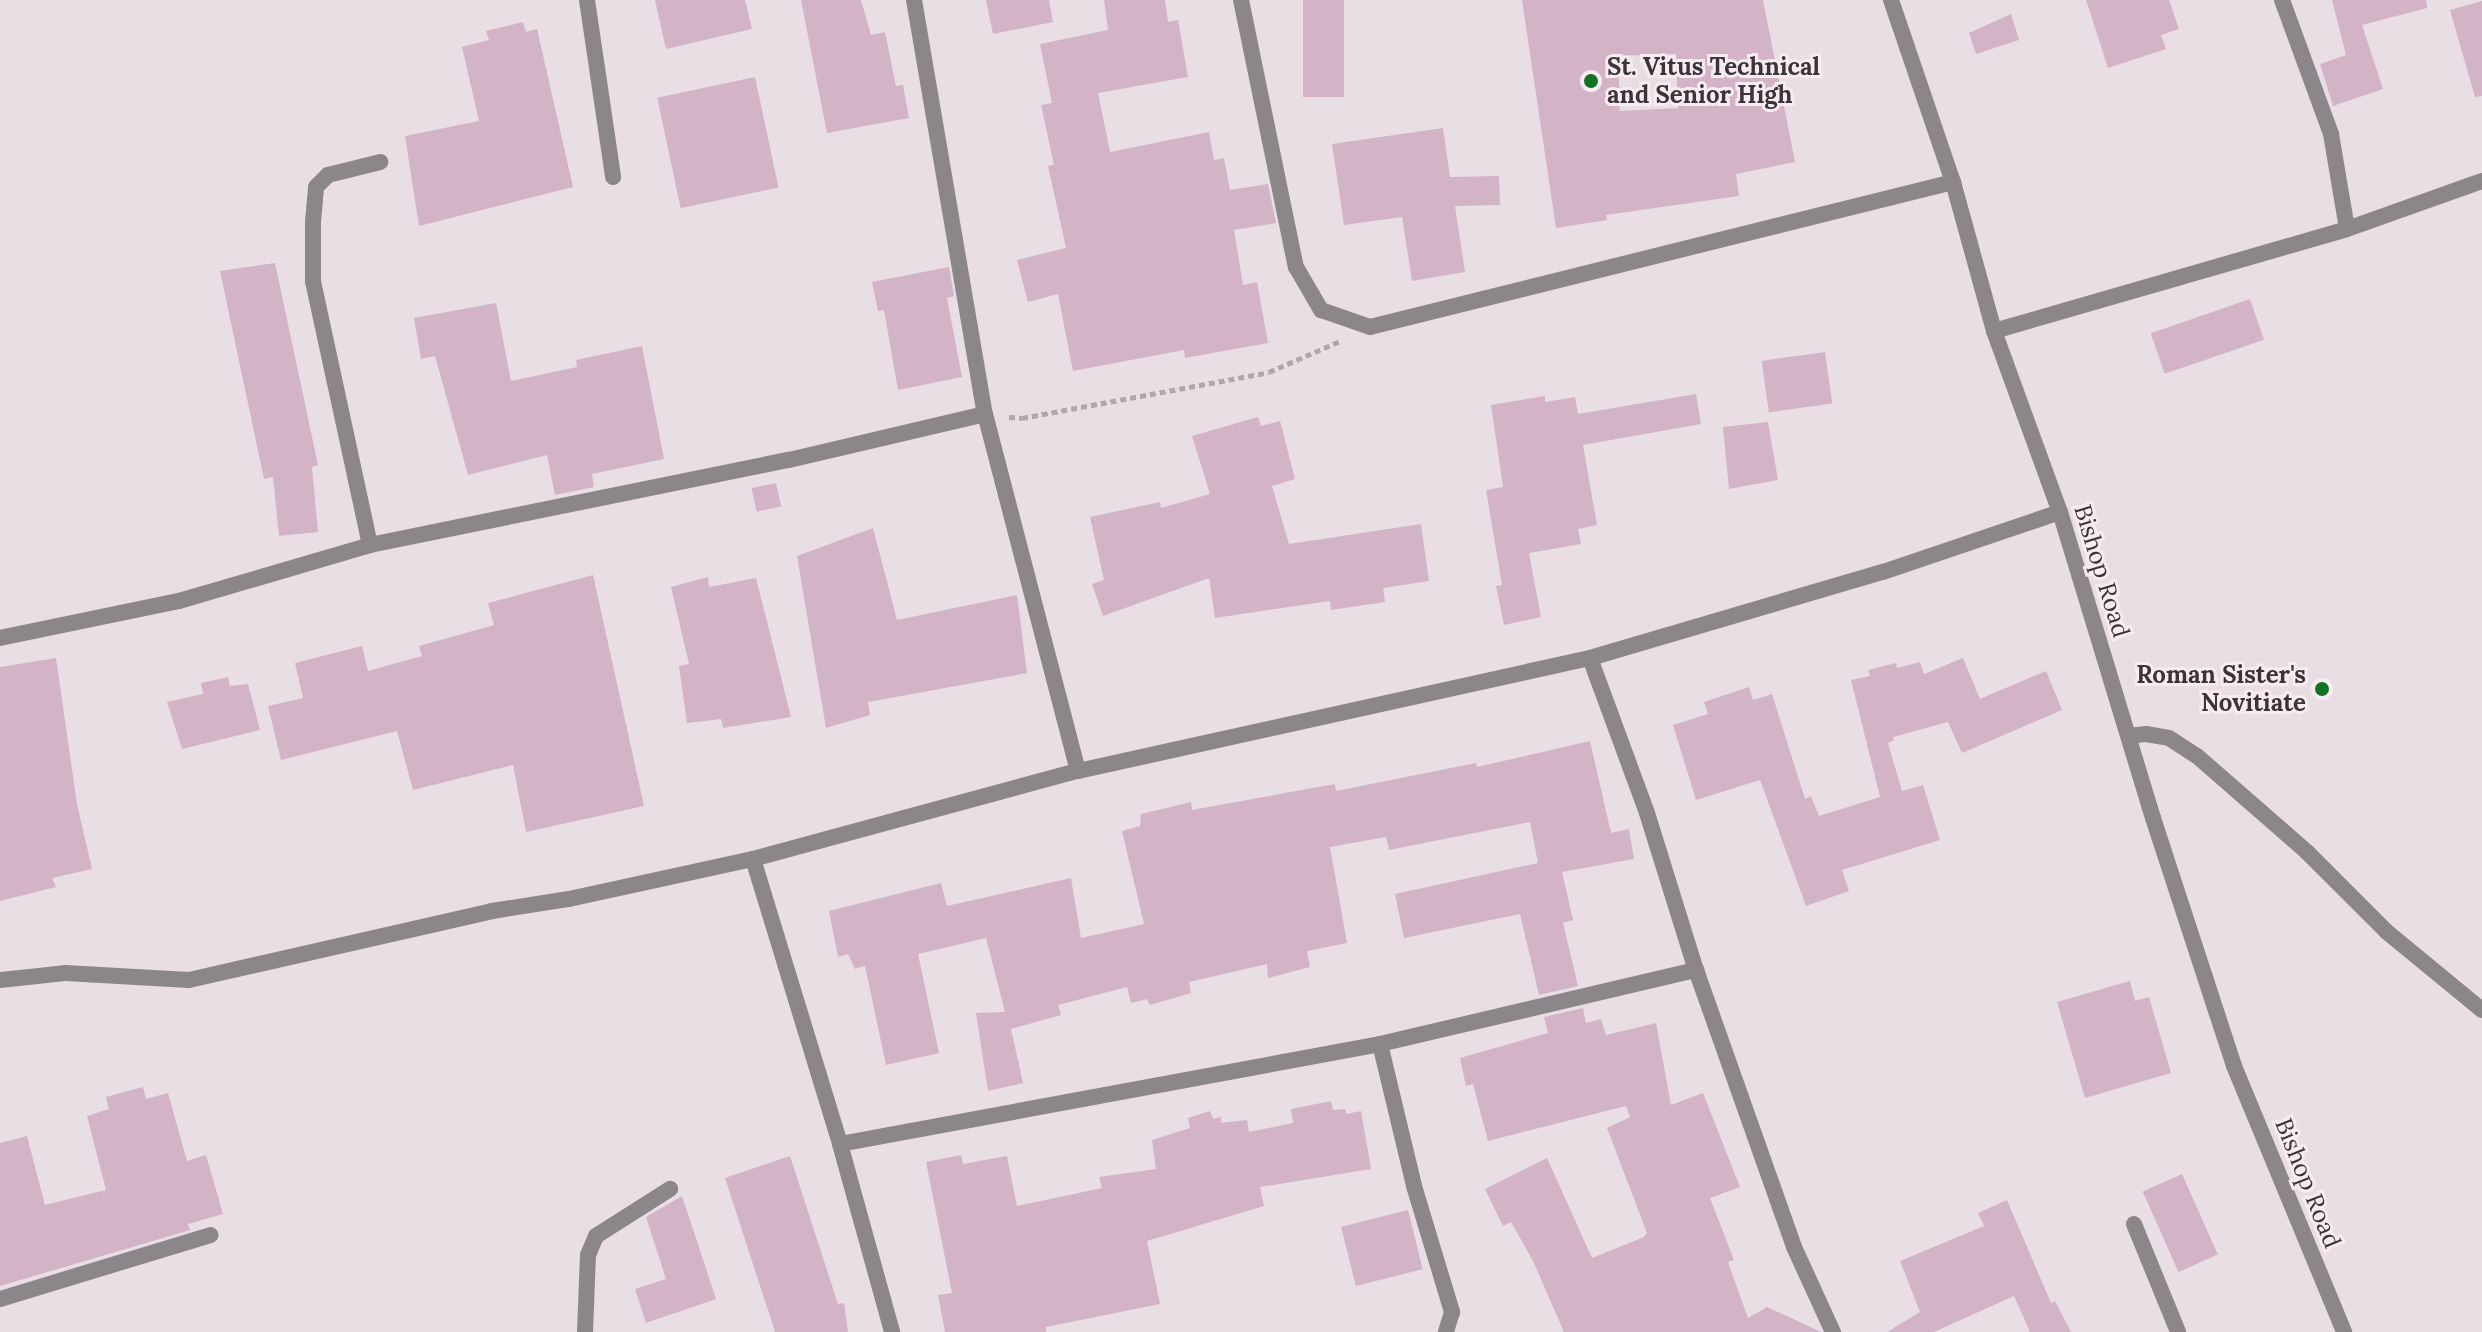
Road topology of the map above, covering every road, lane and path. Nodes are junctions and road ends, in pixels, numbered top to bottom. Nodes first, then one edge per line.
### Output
1 (587, 0) edge
2 (914, 0) edge
3 (1241, 0) edge
4 (1891, 0) edge
5 (2282, 0) edge
6 (380, 162) dead end
7 (613, 177) dead end
8 (2482, 181) edge
9 (1953, 182) junction
10 (2347, 229) junction
11 (1370, 327) junction
12 (1994, 331) junction
13 (985, 414) junction
14 (2060, 512) junction
15 (370, 545) junction
16 (0, 638) edge
17 (1590, 658) junction
18 (2129, 736) junction
19 (1078, 771) junction
20 (753, 859) junction
21 (1696, 970) junction
22 (0, 980) edge
23 (2482, 1010) edge
24 (1380, 1044) junction
25 (840, 1144) junction
26 (670, 1189) dead end
27 (2134, 1224) dead end
28 (211, 1235) dead end
29 (0, 1299) edge
30 (585, 1332) edge
31 (892, 1332) edge
32 (1446, 1332) edge
33 (1833, 1332) edge
34 (2178, 1332) edge
35 (2344, 1332) edge

1 - 7 street
2 - 13 street
3 - 11 street
4 - 9 street, Bishop Road
5 - 10 street
6 - 15 street
8 - 10 street
9 - 11 street
9 - 12 street, Bishop Road
10 - 12 street
11 - 13 path
12 - 14 street, Bishop Road
13 - 15 street
13 - 19 street
14 - 17 street
14 - 18 street, Bishop Road
15 - 16 street
17 - 19 street
17 - 21 street
18 - 23 street
18 - 35 street, Bishop Road
19 - 20 street
20 - 22 street
20 - 25 street
21 - 24 street
21 - 33 street
24 - 25 street
24 - 32 street
25 - 31 street
26 - 30 street
27 - 34 street
28 - 29 street

